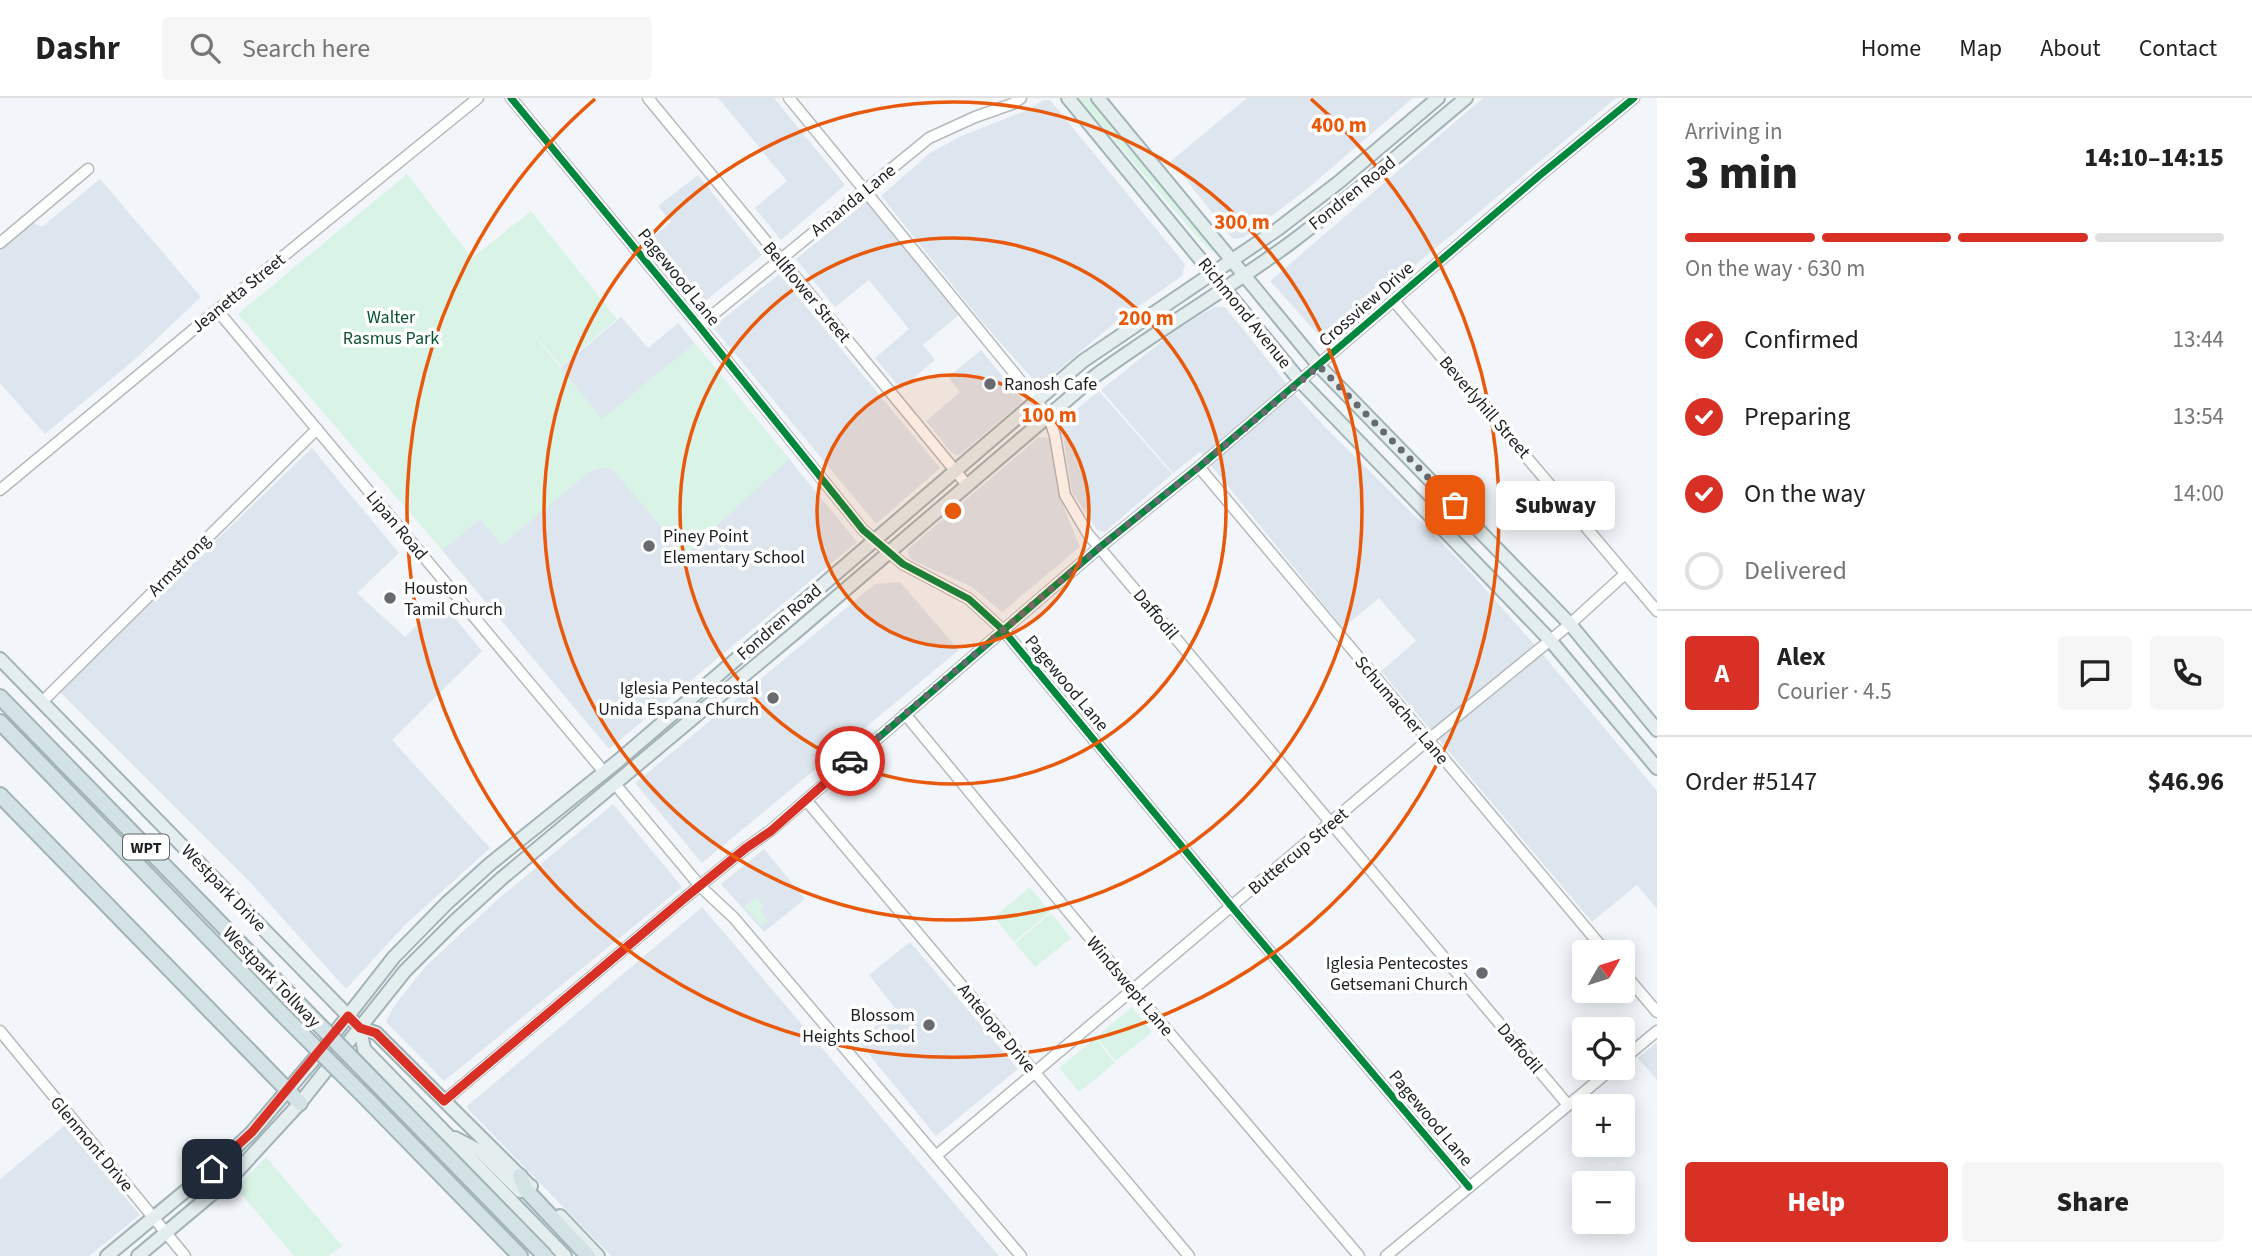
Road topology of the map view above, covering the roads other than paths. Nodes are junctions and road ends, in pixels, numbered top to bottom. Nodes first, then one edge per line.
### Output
1 (478, 98) edge
2 (511, 98) edge
3 (648, 98) edge
4 (789, 98) edge
5 (1021, 98) edge
6 (1068, 98) edge
7 (1098, 98) edge
8 (1438, 98) edge
9 (1466, 98) edge
10 (1634, 98) edge
11 (88, 169) dead end
12 (1354, 170) junction
13 (1366, 184) junction
14 (864, 191) junction
15 (0, 243) edge
16 (780, 260) junction
17 (1232, 260) junction
18 (1213, 274) junction
19 (1245, 275) junction
20 (1224, 288) junction
21 (1394, 301) junction
22 (217, 310) junction
23 (699, 326) junction
24 (1319, 366) junction
25 (1301, 382) junction
26 (1037, 401) junction
27 (1049, 417) junction
28 (317, 429) junction
29 (1400, 450) junction
30 (1199, 467) junction
31 (1383, 467) junction
32 (955, 470) junction
33 (967, 485) junction
34 (0, 490) edge
35 (1485, 535) junction
36 (874, 540) junction
37 (1100, 547) junction
38 (888, 551) junction
39 (1466, 553) junction
40 (1625, 574) junction
41 (1657, 611) edge
42 (786, 617) junction
43 (1570, 624) junction
44 (797, 631) junction
45 (1004, 631) junction
46 (1550, 640) junction
47 (0, 659) edge
48 (700, 690) junction
49 (0, 697) edge
50 (42, 702) junction
51 (710, 704) junction
52 (905, 714) junction
53 (1644, 715) junction
54 (0, 722) edge
55 (663, 722) junction
56 (1657, 730) edge
57 (1626, 731) junction
58 (1428, 740) junction
59 (1657, 768) edge
60 (604, 772) junction
61 (615, 784) junction
62 (0, 795) edge
63 (806, 800) junction
64 (1332, 823) junction
65 (565, 825) junction
66 (490, 864) junction
67 (501, 879) junction
68 (700, 886) junction
69 (1232, 907) junction
70 (410, 940) junction
71 (1596, 940) edge
72 (422, 954) junction
73 (1635, 986) edge
74 (1133, 990) junction
75 (1657, 1012) edge
76 (348, 1016) junction
77 (360, 1028) junction
78 (0, 1031) edge
79 (1657, 1031) edge
80 (1635, 1049) edge
81 (1035, 1073) junction
82 (1598, 1080) edge
83 (288, 1090) junction
84 (444, 1101) junction
85 (300, 1103) junction
86 (1568, 1105) junction
87 (443, 1131) junction
88 (937, 1156) junction
89 (525, 1184) junction
90 (1469, 1187) junction
91 (154, 1218) junction
92 (167, 1234) junction
93 (107, 1256) edge
94 (138, 1256) edge
95 (185, 1256) edge
96 (520, 1256) edge
97 (545, 1256) edge
98 (565, 1256) edge
99 (588, 1256) edge
100 (598, 1256) edge
101 (1021, 1256) edge
102 (1189, 1256) edge
103 (1359, 1256) edge
104 (1386, 1256) edge

1 - 22 street, Jeanetta Street
2 - 23 street, Pagewood Lane
3 - 16 street, Bellflower Street
4 - 14 street, Daffodil
5 - 14 street, Amanda Lane
6 - 18 main road, Richmond Avenue
7 - 17 main road, Richmond Avenue
8 - 12 main road, Fondren Road
9 - 13 main road, Fondren Road
10 - 21 street, Crossview Drive
11 - 15 street
12 - 13 main road
12 - 17 main road, Fondren Road
13 - 19 main road, Fondren Road
14 - 16 street, Amanda Lane
14 - 26 street, Daffodil
16 - 23 street, Amanda Lane
16 - 32 street, Bellflower Street
17 - 18 main road, Fondren Road
17 - 19 main road, Richmond Avenue
18 - 20 main road, Richmond Avenue
18 - 26 main road, Fondren Road
19 - 20 main road, Fondren Road
19 - 24 main road, Richmond Avenue
20 - 25 main road, Richmond Avenue
20 - 27 main road, Fondren Road
21 - 24 street, Crossview Drive
21 - 40 street, Beverlyhill Street
22 - 28 street, Lipan Road
22 - 34 street, Jeanetta Street
23 - 36 street, Pagewood Lane
24 - 25 street, Crossview Drive
24 - 29 main road, Richmond Avenue
25 - 30 street, Crossview Drive
25 - 31 main road, Richmond Avenue
26 - 27 street, Daffodil
26 - 32 main road, Fondren Road
27 - 33 main road, Fondren Road
27 - 37 street, Daffodil
28 - 50 street, Armstrong
28 - 60 street, Lipan Road
29 - 31 main road
29 - 35 main road, Richmond Avenue
30 - 37 street, Crossview Drive
30 - 58 street, Schumacher Lane
31 - 39 main road, Richmond Avenue
32 - 33 street, Bellflower Street
32 - 36 main road, Fondren Road
33 - 38 main road, Fondren Road
35 - 39 main road
35 - 43 main road, Richmond Avenue
36 - 38 street, Pagewood Lane
36 - 42 main road, Fondren Road
37 - 45 street, Crossview Drive
37 - 64 street, Daffodil
38 - 44 main road, Fondren Road
38 - 45 street, Pagewood Lane
39 - 46 main road, Richmond Avenue
40 - 41 street, Beverlyhill Street
40 - 43 street, Buttercup Street
42 - 44 main road
42 - 48 main road, Fondren Road
43 - 46 street, Buttercup Street
43 - 53 main road, Richmond Avenue
44 - 51 main road, Fondren Road
45 - 52 street, Crossview Drive
45 - 69 street, Pagewood Lane
46 - 57 main road, Richmond Avenue
46 - 58 street, Buttercup Street
47 - 50 main road, Westpark Drive
48 - 51 main road
48 - 55 main road, Fondren Road
49 - 97 highway, Westpark Tollway / WPT, bridge
50 - 76 main road, Westpark Drive
51 - 61 main road, Fondren Road
52 - 63 street, Crossview Drive
52 - 74 street, Windswept Lane
53 - 56 main road, Richmond Avenue
53 - 57 main road
54 - 96 highway, Westpark Tollway / WPT, bridge
55 - 60 main road, Fondren Road
55 - 61 main road
57 - 59 main road, Richmond Avenue
58 - 64 street, Buttercup Street
58 - 71 street, Schumacher Lane
60 - 65 main road
60 - 66 main road, Fondren Road
61 - 65 main road, Fondren Road
61 - 68 street
62 - 83 highway
63 - 68 street, Crossview Drive
63 - 81 street, Antelope Drive
64 - 69 street, Buttercup Street
64 - 86 street, Daffodil
65 - 67 main road, Fondren Road
66 - 67 main road
66 - 70 main road, Fondren Road
67 - 72 main road, Fondren Road
68 - 84 street, Crossview Drive
68 - 88 street
69 - 74 street, Buttercup Street
69 - 90 street, Pagewood Lane
70 - 72 main road
70 - 76 main road, Fondren Road
72 - 77 main road, Fondren Road
73 - 75 street
74 - 81 street, Buttercup Street
74 - 103 street, Windswept Lane
76 - 77 main road, Westpark Drive
76 - 83 main road, Fondren Road
77 - 84 main road, Westpark Drive
77 - 85 main road, Fondren Road
77 - 87 main road, Westpark Drive
78 - 91 street, Glenmont Drive
79 - 80 street
81 - 88 street, Buttercup Street
81 - 102 street, Antelope Drive
82 - 86 street
83 - 85 highway
83 - 91 main road, Fondren Road
84 - 89 main road, Westpark Drive
85 - 92 main road, Fondren Road
86 - 90 street
87 - 89 main road
87 - 98 main road, Westpark Drive
88 - 101 street
89 - 99 highway
89 - 100 main road, Westpark Drive
90 - 104 street
91 - 92 street, Glenmont Drive
91 - 93 main road, Fondren Road
92 - 94 main road, Fondren Road
92 - 95 street, Glenmont Drive

